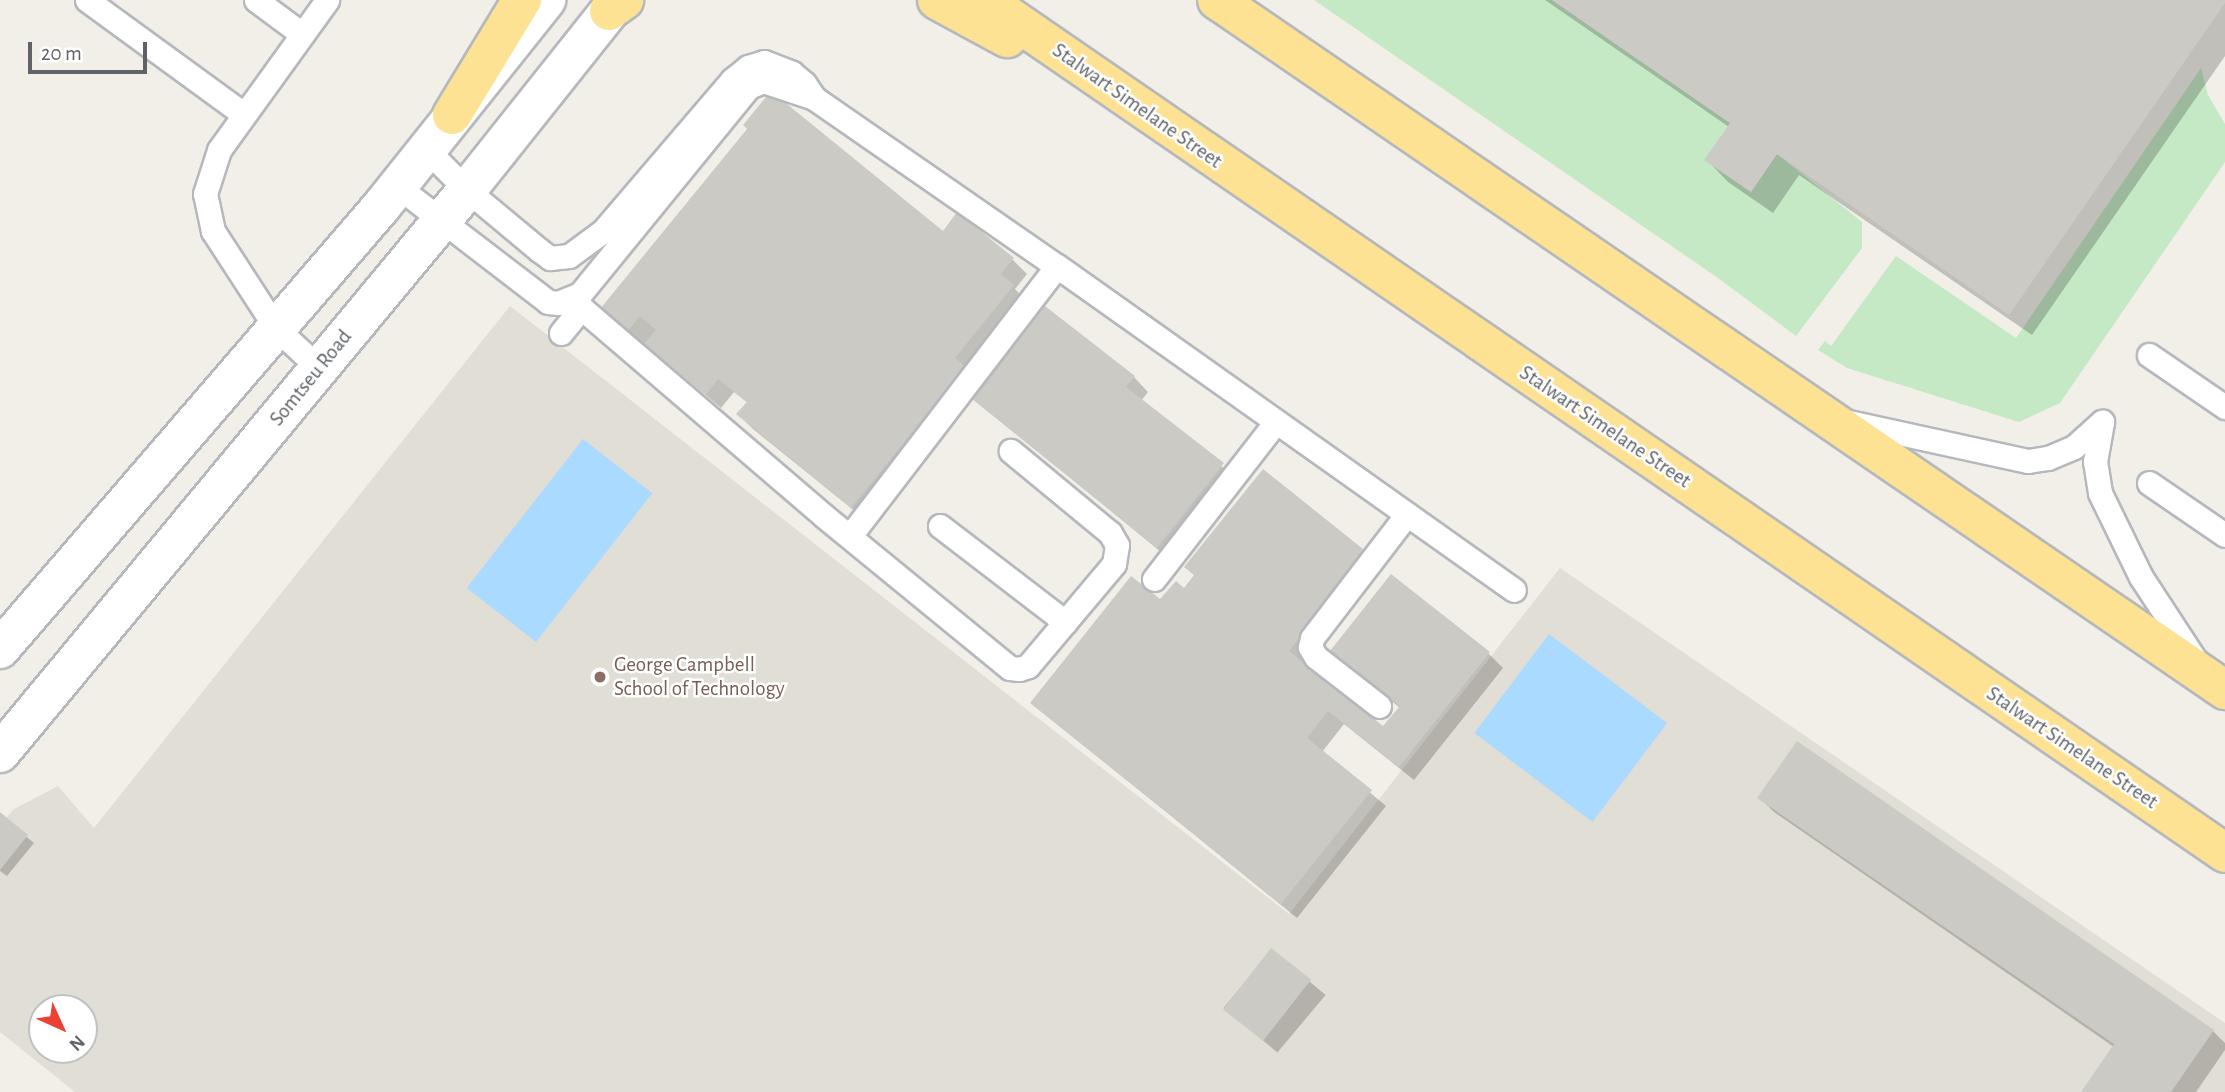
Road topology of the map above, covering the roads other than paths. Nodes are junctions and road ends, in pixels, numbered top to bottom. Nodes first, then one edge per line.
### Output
1 (87, 0) edge
2 (256, 0) edge
3 (327, 0) edge
4 (522, 0) edge
5 (547, 0) edge
6 (937, 0) edge
7 (985, 0) edge
8 (1217, 0) edge
9 (617, 4) edge
10 (302, 34) junction
11 (242, 113) junction
12 (1148, 113) junction
13 (452, 115) junction
14 (426, 149) junction
15 (661, 181) junction
16 (397, 186) junction
17 (467, 190) junction
18 (440, 221) junction
19 (1057, 266) junction
20 (576, 304) junction
21 (276, 328) junction
22 (561, 333) dead end
23 (2149, 355) dead end
24 (319, 368) junction
25 (2225, 407) edge
26 (1824, 416) junction
27 (1276, 422) junction
28 (1011, 451) dead end
29 (2149, 484) dead end
30 (1407, 514) junction
31 (940, 526) dead end
32 (2225, 535) edge
33 (850, 536) junction
34 (1154, 579) dead end
35 (1514, 590) dead end
36 (1065, 622) junction
37 (0, 649) edge
38 (2216, 683) edge
39 (1379, 706) dead end
40 (0, 753) edge
41 (2225, 853) edge

1 - 11 lane
2 - 10 lane
3 - 10 lane
4 - 13 highway
5 - 13 main road
6 - 12 highway
7 - 12 highway, Stalwart Simelane Street
8 - 26 highway
9 - 17 main road, Somtseu Road
10 - 11 lane
11 - 21 lane
12 - 41 highway, Stalwart Simelane Street
13 - 14 main road
14 - 16 main road
14 - 17 lane
15 - 17 lane
15 - 19 lane
15 - 20 lane
16 - 18 lane
16 - 21 main road
17 - 18 main road, Somtseu Road
18 - 20 lane
18 - 24 main road, Somtseu Road
19 - 27 lane
19 - 33 lane
20 - 22 lane
20 - 33 lane
21 - 24 lane
21 - 37 main road
23 - 25 lane
24 - 40 main road, Somtseu Road
26 - 38 highway
26 - 38 lane
27 - 30 lane
27 - 34 lane
28 - 36 lane
29 - 32 lane
30 - 35 lane
30 - 39 lane
31 - 36 lane
33 - 36 lane

